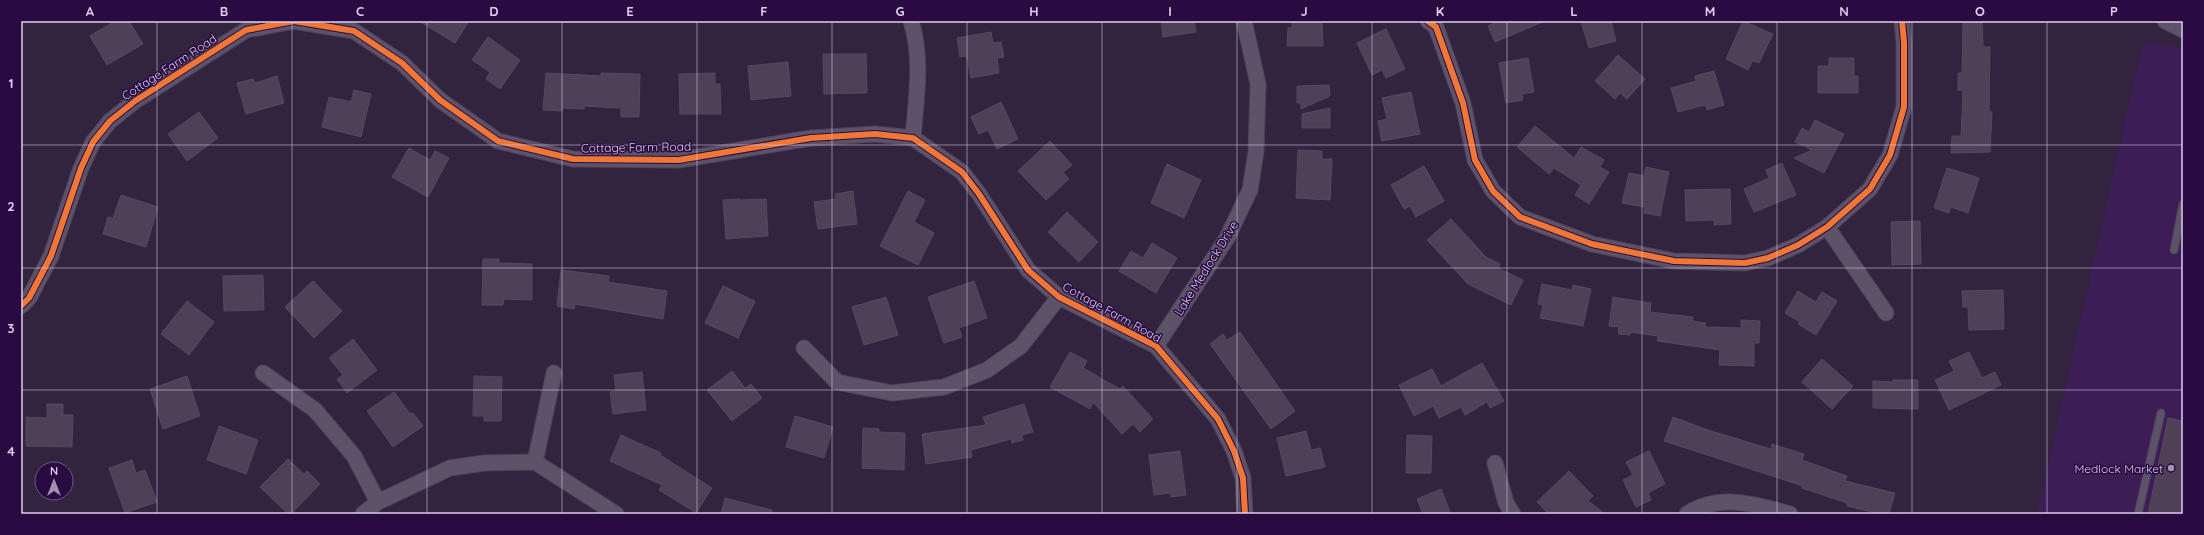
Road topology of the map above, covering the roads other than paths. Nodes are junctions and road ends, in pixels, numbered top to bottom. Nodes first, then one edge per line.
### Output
1 (911, 21) edge
2 (1244, 21) edge
3 (1428, 21) edge
4 (1902, 21) edge
5 (2165, 21) edge
6 (2183, 30) edge
7 (913, 138) junction
8 (2183, 204) edge
9 (1827, 227) junction
10 (2174, 250) dead end
11 (1058, 297) junction
12 (21, 306) edge
13 (1886, 313) dead end
14 (1156, 346) junction
15 (804, 348) dead end
16 (263, 373) dead end
17 (554, 373) dead end
18 (2161, 413) dead end
19 (535, 462) junction
20 (1495, 463) dead end
21 (378, 502) junction
22 (363, 514) edge
23 (616, 514) edge
24 (1245, 514) edge
25 (1513, 514) edge
26 (1686, 514) edge
27 (1790, 514) edge
28 (2138, 514) edge

1 - 7 street
2 - 14 street, Lake Medlock Drive
3 - 9 street
4 - 9 street
5 - 6 street
7 - 11 street, Cottage Farm Road
7 - 12 street, Cottage Farm Road
8 - 10 lane
9 - 13 street
11 - 14 street, Cottage Farm Road
11 - 15 street
14 - 24 street, Cottage Farm Road
16 - 21 street
17 - 19 street
18 - 28 lane
19 - 21 street
19 - 23 street
20 - 25 street
21 - 22 street
26 - 27 street

